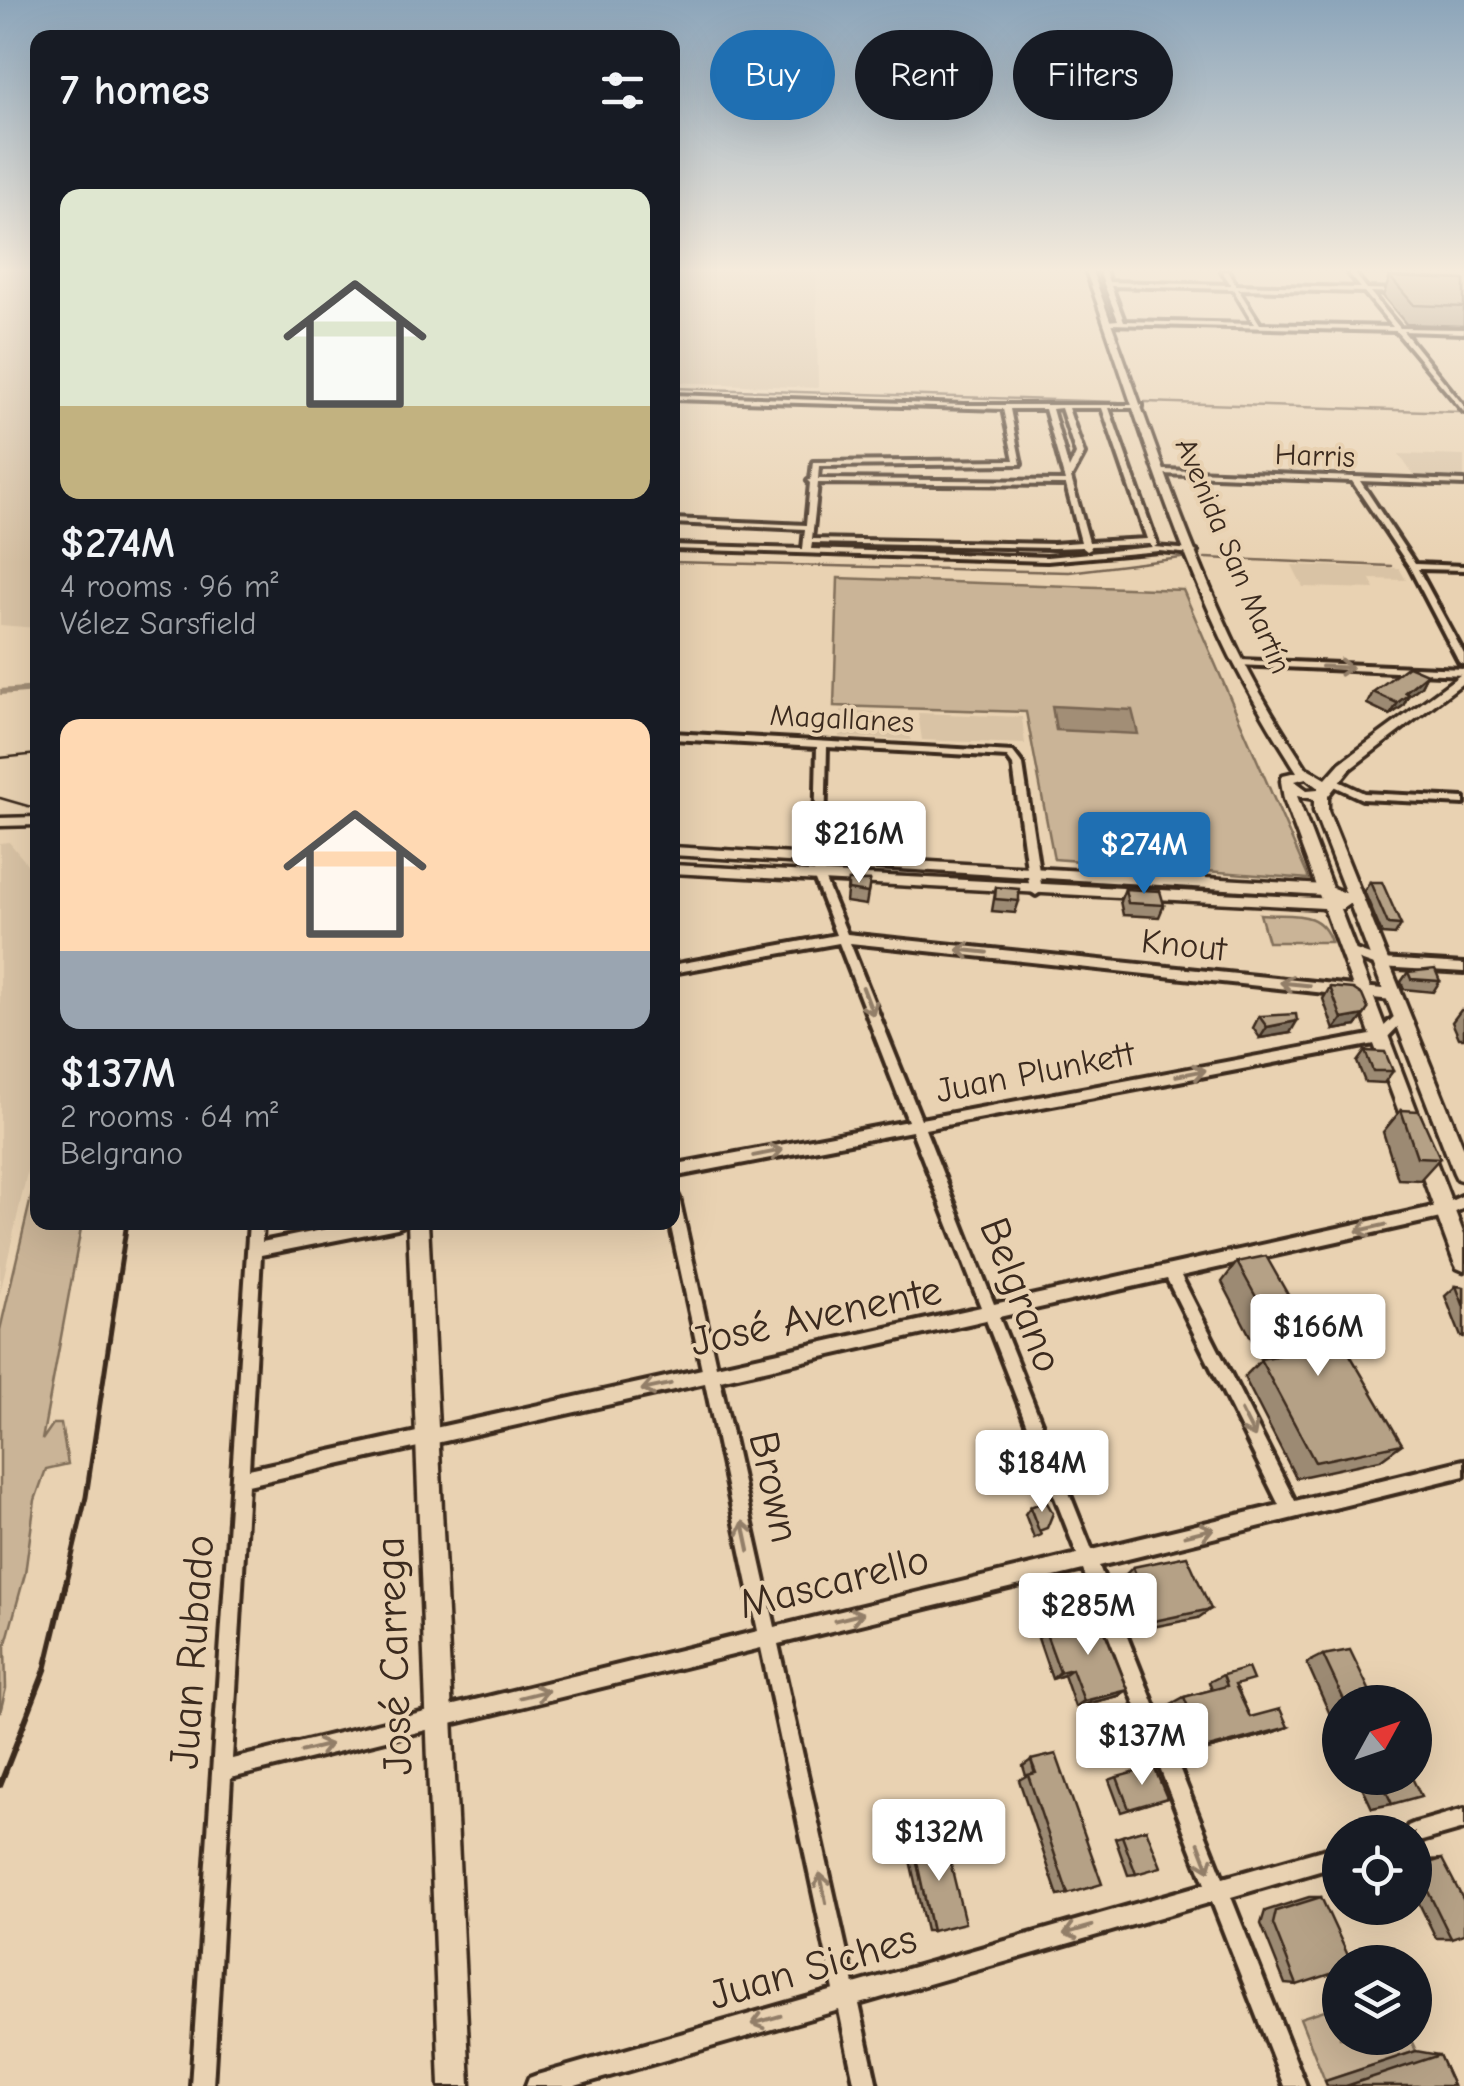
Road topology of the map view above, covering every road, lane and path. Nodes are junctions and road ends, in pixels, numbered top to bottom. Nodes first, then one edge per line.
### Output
1 (1126, 368) edge
2 (1430, 368) edge
3 (680, 398) edge
4 (1006, 406) junction
5 (1048, 406) junction
6 (1064, 406) junction
7 (1105, 406) junction
8 (1140, 406) junction
9 (1464, 410) edge
10 (1164, 472) junction
11 (1355, 480) junction
12 (812, 481) junction
13 (1069, 481) junction
14 (1464, 483) edge
15 (680, 521) edge
16 (808, 527) junction
17 (1086, 544) junction
18 (1153, 545) junction
19 (807, 546) junction
20 (680, 547) edge
21 (1193, 552) junction
22 (1090, 557) junction
23 (1413, 566) junction
24 (1464, 568) edge
25 (1464, 662) edge
26 (1240, 663) junction
27 (1464, 674) edge
28 (680, 736) edge
29 (822, 743) junction
30 (1346, 766) junction
31 (1297, 776) junction
32 (1326, 788) junction
33 (1464, 801) edge
34 (30, 821) edge
35 (0, 822) edge
36 (680, 852) edge
37 (680, 869) edge
38 (818, 869) junction
39 (1034, 873) junction
40 (1036, 891) junction
41 (1328, 898) junction
42 (1356, 902) junction
43 (844, 938) junction
44 (1347, 951) junction
45 (1380, 964) junction
46 (680, 968) edge
47 (1464, 968) edge
48 (1363, 992) junction
49 (1392, 994) junction
50 (1401, 1017) junction
51 (1380, 1038) junction
52 (917, 1125) junction
53 (680, 1169) edge
54 (1464, 1173) edge
55 (1464, 1201) edge
56 (1444, 1212) junction
57 (255, 1230) edge
58 (356, 1230) edge
59 (418, 1230) edge
60 (679, 1230) edge
61 (254, 1250) junction
62 (1464, 1262) edge
63 (1172, 1274) junction
64 (991, 1314) junction
65 (711, 1375) junction
66 (427, 1437) junction
67 (1464, 1468) edge
68 (240, 1480) junction
69 (1291, 1510) junction
70 (1087, 1560) junction
71 (768, 1637) junction
72 (439, 1717) junction
73 (222, 1771) junction
74 (1464, 1819) edge
75 (1432, 1828) edge
76 (1322, 1860) edge
77 (1217, 1890) junction
78 (847, 1996) junction
79 (202, 2086) edge
80 (455, 2086) edge
81 (537, 2086) edge
82 (866, 2086) edge
83 (1295, 2086) edge

1 - 8 street, Avenida San Martín
2 - 9 street
3 - 4 street
4 - 5 street
4 - 12 street
5 - 6 street
5 - 13 street
6 - 7 street
6 - 13 street
7 - 8 street
7 - 18 street
8 - 10 street, Avenida San Martín
10 - 11 street, Harris
10 - 21 street, Avenida San Martín
11 - 14 street, Harris
11 - 23 street
12 - 13 street
12 - 16 street
13 - 17 street
15 - 16 street
16 - 19 street
17 - 18 street
17 - 19 street
17 - 22 street
18 - 21 street
18 - 22 street
19 - 20 street
19 - 22 street
21 - 26 street, Avenida San Martín
23 - 24 street
23 - 25 street
26 -> 27 street
26 - 31 street, Avenida San Martín
27 - 30 main road
28 - 29 street, Magallanes
29 - 38 street, Belgrano
29 - 39 street, Magallanes
30 - 31 main road
30 - 32 main road
31 - 32 main road
31 - 32 main road
31 - 41 main road, Avenida San Martín
32 - 33 street
32 - 42 main road
34 - 35 street
36 - 38 street
37 - 38 street
38 - 39 street
38 - 40 street
38 - 43 street, Belgrano
39 - 40 street
39 - 41 street
40 - 41 street
41 - 42 street
41 - 44 main road, Avenida San Martín
42 - 45 main road
43 - 46 street, Knout
48 -> 43 street, Knout
43 -> 52 street, Belgrano
44 - 45 street
44 - 48 main road, Avenida San Martín
45 - 47 street
45 - 49 main road
48 - 49 street, Knout
48 - 51 main road, Avenida San Martín
49 - 50 main road
50 - 51 street
50 - 54 main road
52 -> 51 street, Juan Plunkett
51 - 56 main road, Avenida San Martín
53 -> 52 street, Juan Plunkett
52 - 64 street, Belgrano
55 - 56 street, José Avenente
56 - 62 main road, Avenida San Martín
56 -> 63 street, José Avenente
57 - 61 street, Juan Rubado
58 - 61 street
59 - 66 main road, José Carrega
60 - 65 street, Brown
61 - 68 street, Juan Rubado
63 - 64 street, José Avenente
63 -> 69 street
64 - 65 street, José Avenente
64 - 70 street, Belgrano
65 -> 66 street, José Avenente
71 -> 65 street, Brown
66 - 68 street, José Avenente
66 - 72 main road, José Carrega
67 - 69 street, Mascarello
68 - 73 street, Juan Rubado
70 -> 69 street, Mascarello
71 -> 70 street, Mascarello
70 -> 77 street, Belgrano
72 -> 71 street, Mascarello
78 -> 71 street, Brown
73 -> 72 street, Mascarello
72 - 80 main road, José Carrega
73 - 79 street, Juan Rubado
74 - 75 street
76 - 77 street, Juan Siches
77 -> 78 street, Juan Siches
77 - 83 street, Belgrano
78 -> 81 street, Juan Siches
78 - 82 street, Brown

